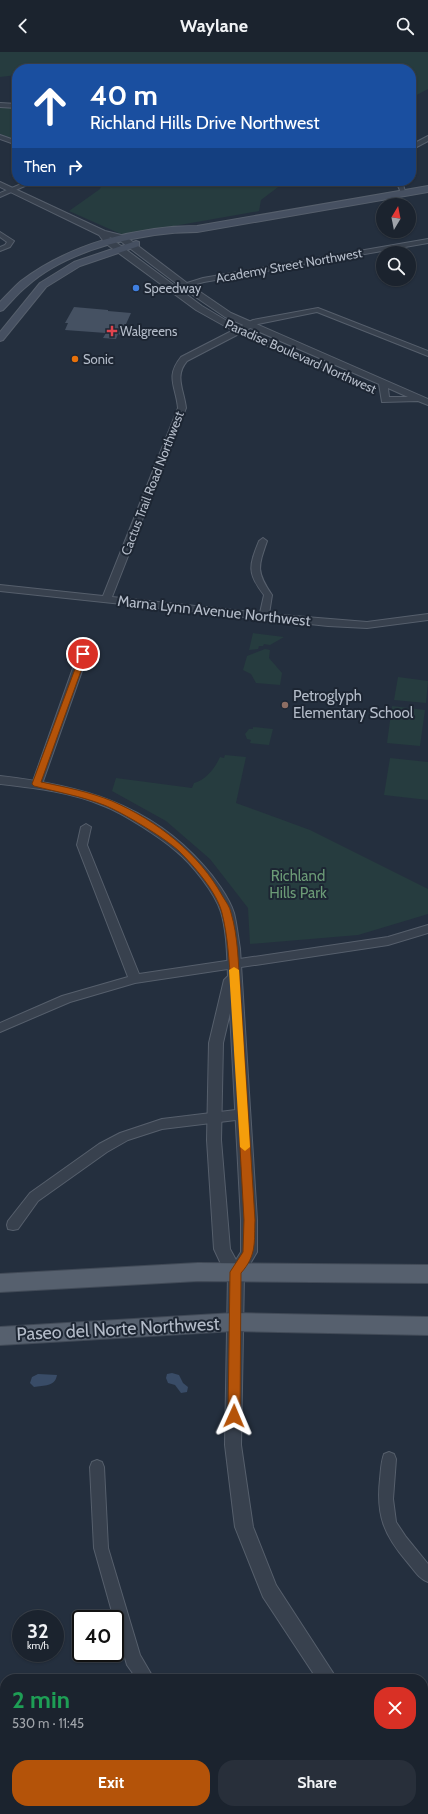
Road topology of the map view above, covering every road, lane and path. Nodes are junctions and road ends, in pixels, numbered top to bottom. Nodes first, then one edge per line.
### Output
1 (0, 105) edge
2 (12, 106) edge
3 (0, 137) edge
4 (428, 138) edge
5 (12, 141) edge
6 (416, 145) edge
7 (0, 184) edge
8 (22, 186) edge
9 (401, 186) edge
10 (428, 189) edge
11 (13, 190) junction
12 (404, 194) junction
13 (0, 195) edge
14 (197, 229) junction
15 (0, 234) edge
16 (105, 237) junction
17 (122, 238) junction
18 (428, 241) edge
19 (134, 245) junction
20 (0, 249) edge
21 (121, 249) junction
22 (184, 285) junction
23 (174, 288) junction
24 (0, 308) edge
25 (248, 325) junction
26 (239, 330) junction
27 (0, 338) edge
28 (428, 354) edge
29 (332, 361) junction
30 (338, 373) junction
31 (383, 383) junction
32 (385, 393) junction
33 (398, 398) junction
34 (425, 400) edge
35 (428, 411) edge
36 (263, 541) dead end
37 (0, 588) edge
38 (106, 600) junction
39 (264, 617) junction
40 (428, 617) edge
41 (83, 654) dead end
42 (0, 780) edge
43 (37, 784) junction
44 (86, 827) dead end
45 (428, 929) edge
46 (233, 965) junction
47 (135, 979) junction
48 (0, 1028) edge
49 (244, 1114) junction
50 (214, 1117) junction
51 (13, 1225) dead end
52 (236, 1272) junction
53 (428, 1274) edge
54 (0, 1282) edge
55 (234, 1322) junction
56 (428, 1326) edge
57 (0, 1336) edge
58 (388, 1459) dead end
59 (97, 1467) dead end
60 (428, 1575) edge
61 (143, 1674) edge
62 (324, 1674) edge

1 - 2 street
3 - 5 street
4 - 6 street
7 - 11 street, Paradise Boulevard Northwest
8 - 11 street
9 - 12 street
10 - 12 main road
11 - 13 street
11 - 16 street, Paradise Boulevard Northwest
12 - 14 main road
14 - 17 main road
14 - 19 main road
15 - 20 street
16 - 17 main road
16 - 21 street, Paradise Boulevard Northwest
16 - 24 main road
17 - 19 street, Paradise Boulevard Northwest
18 - 22 street, Academy Street Northwest
19 - 21 main road
19 - 22 street, Paradise Boulevard Northwest
21 - 23 street, Paradise Boulevard Northwest
21 - 27 main road
22 - 23 street, Academy Street Northwest
22 - 25 street, Paradise Boulevard Northwest
23 - 26 street, Paradise Boulevard Northwest
25 - 26 street, Cactus Trail Road Northwest
25 - 28 street, Cactus Trail Road Northwest
25 - 29 street, Paradise Boulevard Northwest
26 - 30 street, Paradise Boulevard Northwest
26 - 38 street, Cactus Trail Road Northwest
29 - 30 street
29 - 31 street, Paradise Boulevard Northwest
30 - 32 street, Paradise Boulevard Northwest
31 - 32 street
31 - 34 street, Paradise Boulevard Northwest
32 - 33 street, Paradise Boulevard Northwest
33 - 34 street
33 - 35 street
36 - 39 street
37 - 38 street, Marna Lynn Avenue Northwest
38 - 39 street, Marna Lynn Avenue Northwest
39 - 40 street, Marna Lynn Avenue Northwest
41 - 43 street
42 - 43 street
43 - 46 street
44 - 47 street
45 - 46 street
46 - 47 street
46 - 49 street
46 - 50 street
47 - 48 street
49 - 50 street
49 - 52 street
50 - 51 street
50 - 52 street
52 - 53 main road
52 - 54 main road
52 - 55 street
55 - 56 main road, Paseo del Norte Northwest
55 - 57 main road, Paseo del Norte Northwest
55 - 62 street
58 - 60 street
59 - 61 street

